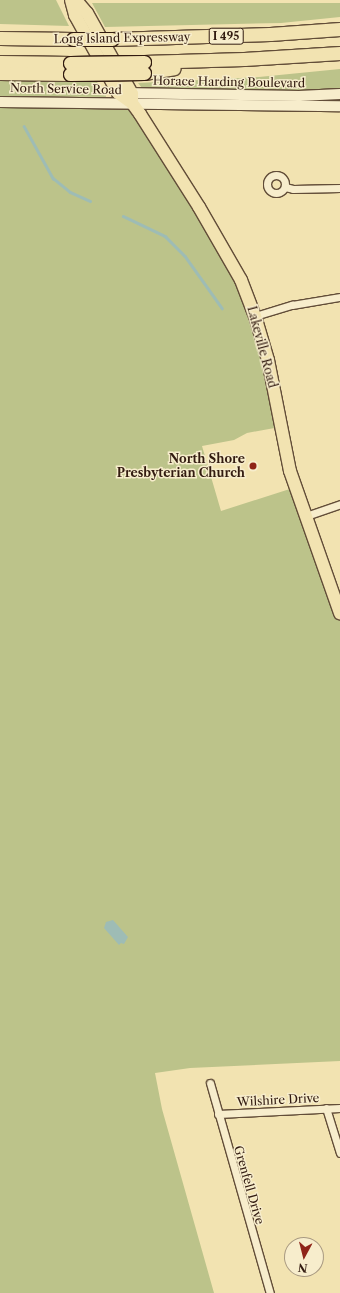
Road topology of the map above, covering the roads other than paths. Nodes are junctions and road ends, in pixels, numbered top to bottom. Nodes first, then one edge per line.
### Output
1 (71, 0) edge
2 (76, 0) edge
3 (340, 29) edge
4 (0, 38) edge
5 (340, 53) edge
6 (0, 62) edge
7 (70, 68) junction
8 (0, 73) edge
9 (340, 94) edge
10 (132, 98) junction
11 (0, 102) edge
12 (340, 106) edge
13 (285, 187) dead end
14 (340, 188) edge
15 (340, 297) edge
16 (255, 316) junction
17 (340, 504) edge
18 (306, 516) junction
19 (340, 613) edge
20 (210, 1083) dead end
21 (326, 1108) junction
22 (340, 1108) edge
23 (218, 1114) junction
24 (340, 1154) edge
25 (270, 1293) edge

1 - 10 main road, Lakeville Road
2 - 10 main road, Lakeville Road
3 - 4 highway, Long Island Expressway / I 495, bridge
5 - 7 highway, I 495, bridge
6 - 7 highway, Long Island Expressway
7 - 8 highway
9 - 10 main road, Horace Harding Boulevard
10 - 11 main road, North Service Road
10 - 12 main road, Horace Harding Boulevard
10 - 16 main road, Lakeville Road
13 - 14 street
15 - 16 street
16 - 18 main road, Lakeville Road
17 - 18 street
18 - 19 main road, Lakeville Road
20 - 23 street, Grenfell Drive
21 - 22 street, Wilshire Drive
21 - 23 street, Wilshire Drive
21 - 24 street
23 - 25 street, Grenfell Drive

